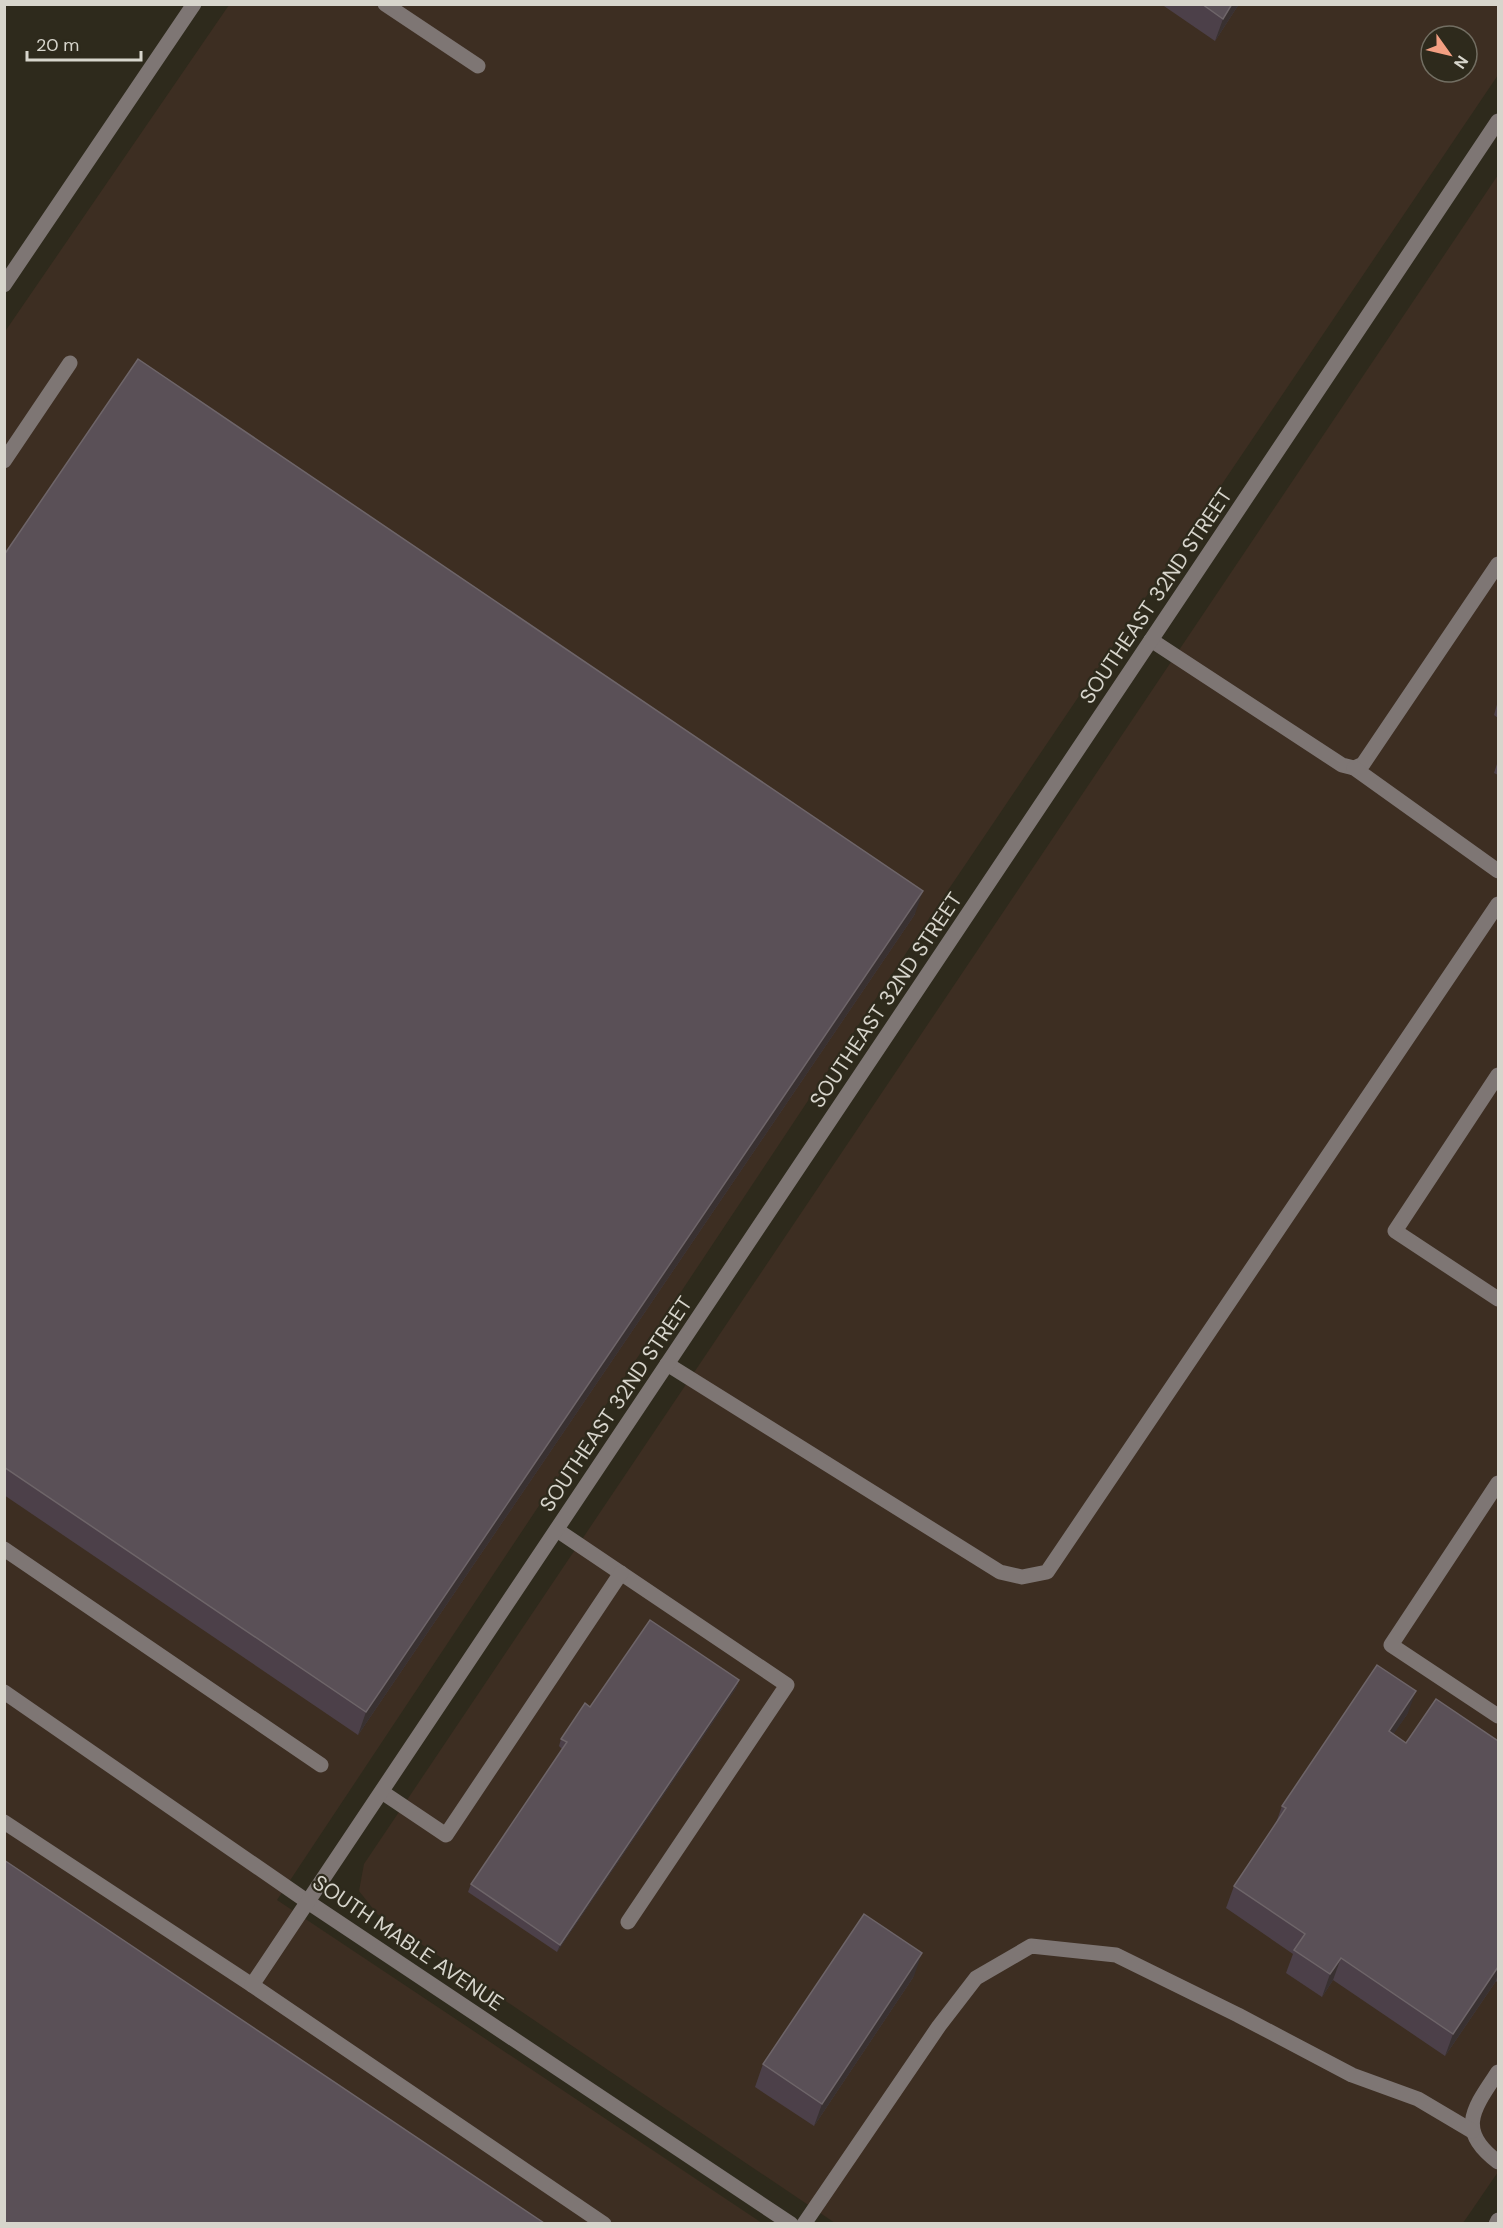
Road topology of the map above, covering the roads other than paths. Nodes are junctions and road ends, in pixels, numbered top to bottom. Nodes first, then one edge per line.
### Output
1 (194, 4) edge
2 (386, 4) edge
3 (478, 66) dead end
4 (1498, 121) edge
5 (4, 285) edge
6 (70, 363) dead end
7 (4, 461) edge
8 (1498, 564) edge
9 (1151, 640) junction
10 (1354, 768) junction
11 (1498, 871) edge
12 (1498, 904) edge
13 (1498, 1075) edge
14 (1498, 1299) edge
15 (667, 1365) junction
16 (1498, 1483) edge
17 (557, 1530) junction
18 (4, 1549) edge
19 (621, 1573) junction
20 (4, 1692) edge
21 (1498, 1716) edge
22 (321, 1765) dead end
23 (382, 1792) junction
24 (4, 1822) edge
25 (308, 1902) junction
26 (628, 1922) dead end
27 (252, 1985) junction
28 (1498, 2072) edge
29 (1472, 2131) junction
30 (1498, 2162) edge
31 (604, 2223) edge
32 (791, 2223) edge
33 (804, 2223) edge

1 - 5 street
2 - 3 street
4 - 9 street, SOUTHEAST 32ND STREET
6 - 7 street
8 - 10 street
9 - 10 street
9 - 15 street, SOUTHEAST 32ND STREET
10 - 11 street
12 - 15 street
13 - 14 street
15 - 17 street, SOUTHEAST 32ND STREET
16 - 21 street
17 - 19 street
17 - 23 street, SOUTHEAST 32ND STREET
18 - 22 street
19 - 23 street
19 - 26 street
20 - 25 street, SOUTH MABLE AVENUE
23 - 25 street, SOUTHEAST 32ND STREET
24 - 27 street
25 - 27 street, SOUTHEAST 32ND STREET
25 - 32 street, SOUTH MABLE AVENUE
27 - 31 street
28 - 29 street
29 - 30 street
29 - 33 street

